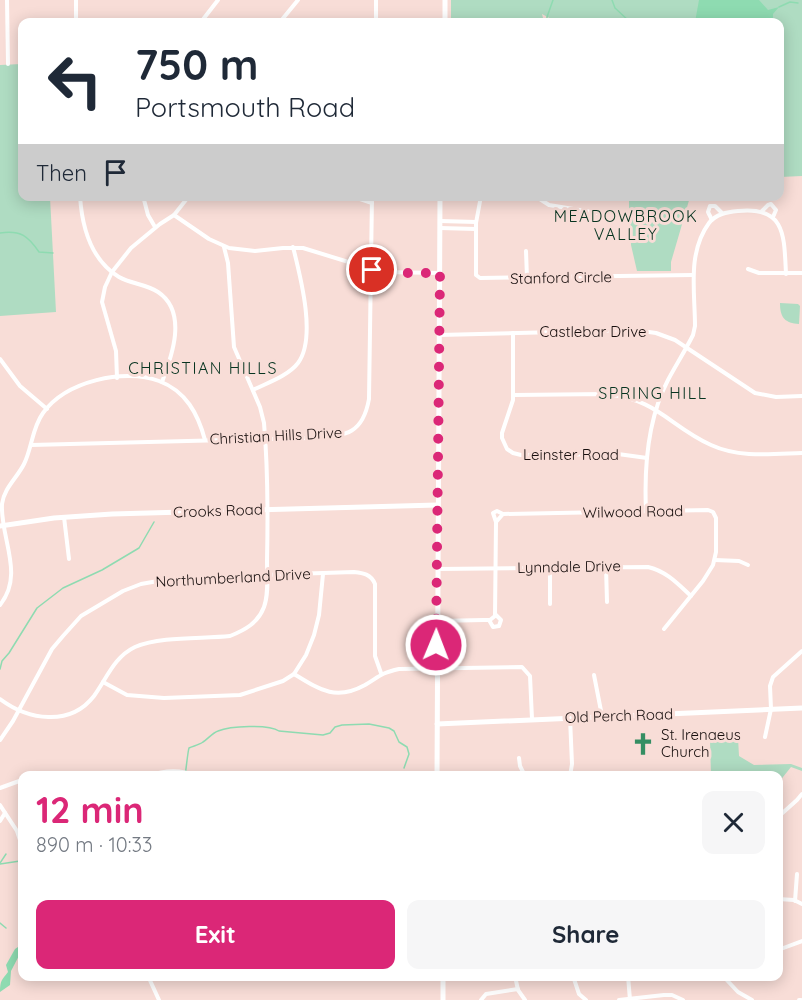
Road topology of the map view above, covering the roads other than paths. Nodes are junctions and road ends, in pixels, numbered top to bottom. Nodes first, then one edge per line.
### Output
1 (7, 0) edge
2 (76, 0) edge
3 (218, 0) edge
4 (298, 0) edge
5 (376, 0) edge
6 (445, 0) edge
7 (76, 18) edge
8 (204, 18) edge
9 (283, 18) edge
10 (376, 18) edge
11 (444, 18) edge
12 (0, 29) edge
13 (7, 29) junction
14 (8, 64) dead end
15 (81, 201) edge
16 (144, 201) edge
17 (185, 201) edge
18 (368, 201) edge
19 (441, 201) edge
20 (480, 201) edge
21 (543, 201) edge
22 (372, 202) joint
23 (762, 211) junction
24 (722, 213) junction
25 (604, 214) dead end
26 (174, 215) junction
27 (773, 217) junction
28 (712, 220) junction
29 (476, 222) junction
30 (440, 225) junction
31 (155, 227) junction
32 (476, 229) junction
33 (224, 247) junction
34 (293, 247) junction
35 (526, 251) dead end
36 (748, 269) dead end
37 (372, 270) junction
38 (112, 272) junction
39 (440, 273) junction
40 (786, 273) junction
41 (802, 273) edge
42 (693, 275) junction
43 (527, 278) junction
44 (513, 333) junction
45 (439, 335) junction
46 (687, 347) junction
47 (0, 359) edge
48 (117, 378) junction
49 (162, 382) junction
50 (253, 390) junction
51 (514, 395) junction
52 (802, 396) edge
53 (46, 409) junction
54 (657, 409) junction
55 (265, 439) junction
56 (205, 440) junction
57 (31, 445) junction
58 (802, 453) edge
59 (647, 458) junction
60 (437, 505) junction
61 (267, 510) junction
62 (646, 511) junction
63 (64, 517) junction
64 (2, 526) edge
65 (69, 559) dead end
66 (715, 560) junction
67 (748, 565) dead end
68 (606, 567) junction
69 (496, 568) junction
70 (550, 568) junction
71 (437, 569) junction
72 (322, 573) junction
73 (267, 575) junction
74 (692, 596) junction
75 (607, 602) dead end
76 (550, 604) dead end
77 (0, 605) edge
78 (495, 613) junction
79 (488, 620) junction
80 (437, 621) junction
81 (664, 629) dead end
82 (802, 651) edge
83 (436, 668) junction
84 (381, 673) junction
85 (294, 674) junction
86 (594, 675) dead end
87 (103, 682) junction
88 (0, 699) edge
89 (802, 708) edge
90 (771, 709) junction
91 (18, 711) junction
92 (602, 716) junction
93 (570, 718) junction
94 (532, 719) junction
95 (437, 724) junction
96 (765, 737) dead end
97 (0, 740) edge
98 (519, 758) dead end
99 (437, 771) edge
100 (522, 771) edge
101 (571, 771) edge
102 (18, 781) edge
103 (0, 788) edge
104 (802, 794) edge
105 (0, 805) edge
106 (5, 813) junction
107 (783, 813) edge
108 (0, 821) edge
109 (18, 834) edge
110 (797, 874) dead end
111 (783, 900) edge
112 (795, 901) junction
113 (802, 904) edge
114 (802, 941) edge
115 (783, 948) edge
116 (150, 981) edge
117 (442, 981) edge
118 (516, 981) edge
119 (575, 981) edge
120 (628, 981) edge
121 (728, 981) edge
122 (518, 989) junction
123 (630, 999) edge
124 (159, 1000) edge
125 (443, 1000) edge
126 (481, 1000) edge
127 (525, 1000) edge
128 (586, 1000) edge
129 (619, 1000) edge
130 (683, 1000) edge
131 (750, 1000) edge

1 - 13 street
2 - 7 street
3 - 8 street
4 - 9 street
5 - 10 street
6 - 11 street
12 - 13 street
13 - 14 street
15 - 38 street
16 - 31 street
17 - 26 street
18 - 22 street
19 - 30 street
20 - 29 street, Stanford Circle
21 - 25 street
22 - 37 street, Christian Hills Drive
23 - 24 street
23 - 27 street
23 - 27 street
24 - 28 street
24 - 28 street
26 - 31 street
26 - 33 street
27 - 40 street
28 - 42 street
29 - 30 street
29 - 32 street, Stanford Circle
30 - 32 street
30 - 39 street
31 - 38 street
32 - 43 street, Stanford Circle
33 - 34 street
33 - 50 street
34 - 37 street
34 - 50 street
35 - 43 street
36 - 40 street
37 - 39 street
37 - 55 street, Christian Hills Drive
38 - 48 street
38 - 49 street
39 - 45 street
40 - 41 street
42 - 43 street, Stanford Circle
42 - 46 street
44 - 45 street, Castlebar Drive
44 - 46 street, Castlebar Drive
44 - 51 street, Leinster Road
45 - 60 street
46 - 52 street, Castlebar Drive
46 - 54 street
47 - 53 street
48 - 49 street
48 - 53 street
49 - 56 street
50 - 55 street
51 - 54 street
51 - 59 street, Leinster Road
53 - 57 street
54 - 58 street
54 - 59 street
55 - 56 street, Christian Hills Drive
55 - 61 street
56 - 57 street, Christian Hills Drive
57 - 64 street
59 - 62 street
60 - 61 street, Crooks Road
60 - 71 street
61 - 63 street, Crooks Road
61 - 73 street
62 - 66 street, Wilwood Road
62 - 69 street, Wilwood Road
63 - 64 street, Crooks Road
63 - 65 street
64 - 77 street
66 - 67 street
66 - 74 street
68 - 70 street, Lynndale Drive
68 - 74 street, Lynndale Drive
68 - 75 street
69 - 70 street, Lynndale Drive
69 - 71 street, Lynndale Drive
69 - 78 street, Wilwood Road
70 - 76 street
71 - 80 street
72 - 73 street, Northumberland Drive
72 - 84 street, Northumberland Drive
72 - 85 street
73 - 87 street
73 - 91 street, Northumberland Drive
74 - 81 street
78 - 79 street
78 - 79 street
79 - 80 street
80 - 83 street
82 - 90 street
83 - 84 street
83 - 94 street
83 - 95 street
84 - 85 street
85 - 87 street
86 - 92 street
87 - 91 street
88 - 91 street
89 - 90 street, Old Perch Road
90 - 92 street, Old Perch Road
90 - 96 street
91 - 97 street, Northumberland Drive
92 - 93 street, Old Perch Road
93 - 94 street, Old Perch Road
93 - 101 street
94 - 95 street, Old Perch Road
95 - 99 street
98 - 100 street
102 - 103 street
104 - 107 street
105 - 106 street
106 - 108 street
106 - 109 street
110 - 112 street
111 - 112 street
112 - 113 street
114 - 115 street
116 - 124 street
117 - 125 street
118 - 122 street
119 - 128 street
120 - 123 street
121 - 131 street
122 - 126 street
122 - 127 street
123 - 129 street
123 - 130 street

